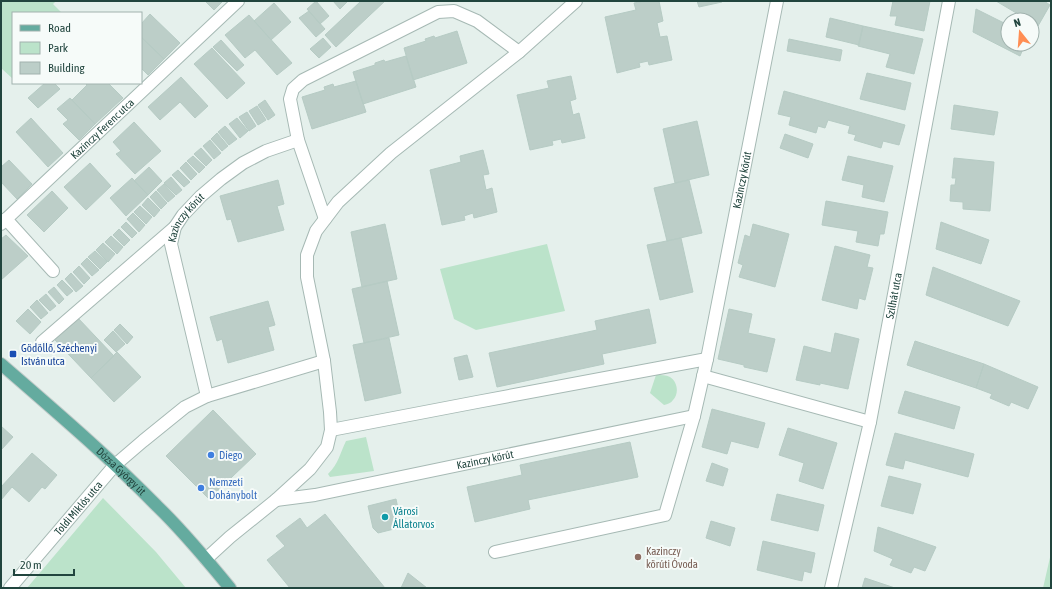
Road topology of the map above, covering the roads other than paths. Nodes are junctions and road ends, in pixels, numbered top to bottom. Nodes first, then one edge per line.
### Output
1 (238, 1) edge
2 (576, 1) edge
3 (776, 1) edge
4 (949, 1) edge
5 (519, 52) junction
6 (298, 140) junction
7 (325, 219) junction
8 (3, 222) edge
9 (175, 227) junction
10 (53, 271) dead end
11 (42, 342) dead end
12 (707, 359) junction
13 (324, 361) junction
14 (1, 364) edge
15 (703, 376) junction
16 (207, 396) junction
17 (694, 416) junction
18 (870, 422) junction
19 (331, 430) junction
20 (115, 465) junction
21 (276, 500) junction
22 (495, 552) dead end
23 (206, 559) junction
24 (10, 588) edge
25 (230, 588) edge
26 (831, 588) edge

1 - 8 street, Kazinczy Ferenc utca
2 - 5 street
3 - 12 street, Kazinczy körút
4 - 18 street, Szilhát utca
5 - 6 street
5 - 7 street
6 - 7 street
6 - 9 street, Kazinczy körút
7 - 13 street
8 - 10 street
9 - 11 street
9 - 16 street, Kazinczy körút
12 - 15 street, Kazinczy körút
12 - 19 street
13 - 16 street
13 - 19 street
14 - 20 main road, Dózsa György út
15 - 17 street, Kazinczy körút
15 - 18 street
16 - 20 street
17 - 21 street, Kazinczy körút
17 - 22 street, Kazinczy körút
18 - 26 street, Szilhát utca
19 - 21 street
20 - 23 main road, Dózsa György út
20 - 24 street, Toldi Miklós utca
21 - 23 street
23 - 25 main road, Dózsa György út

